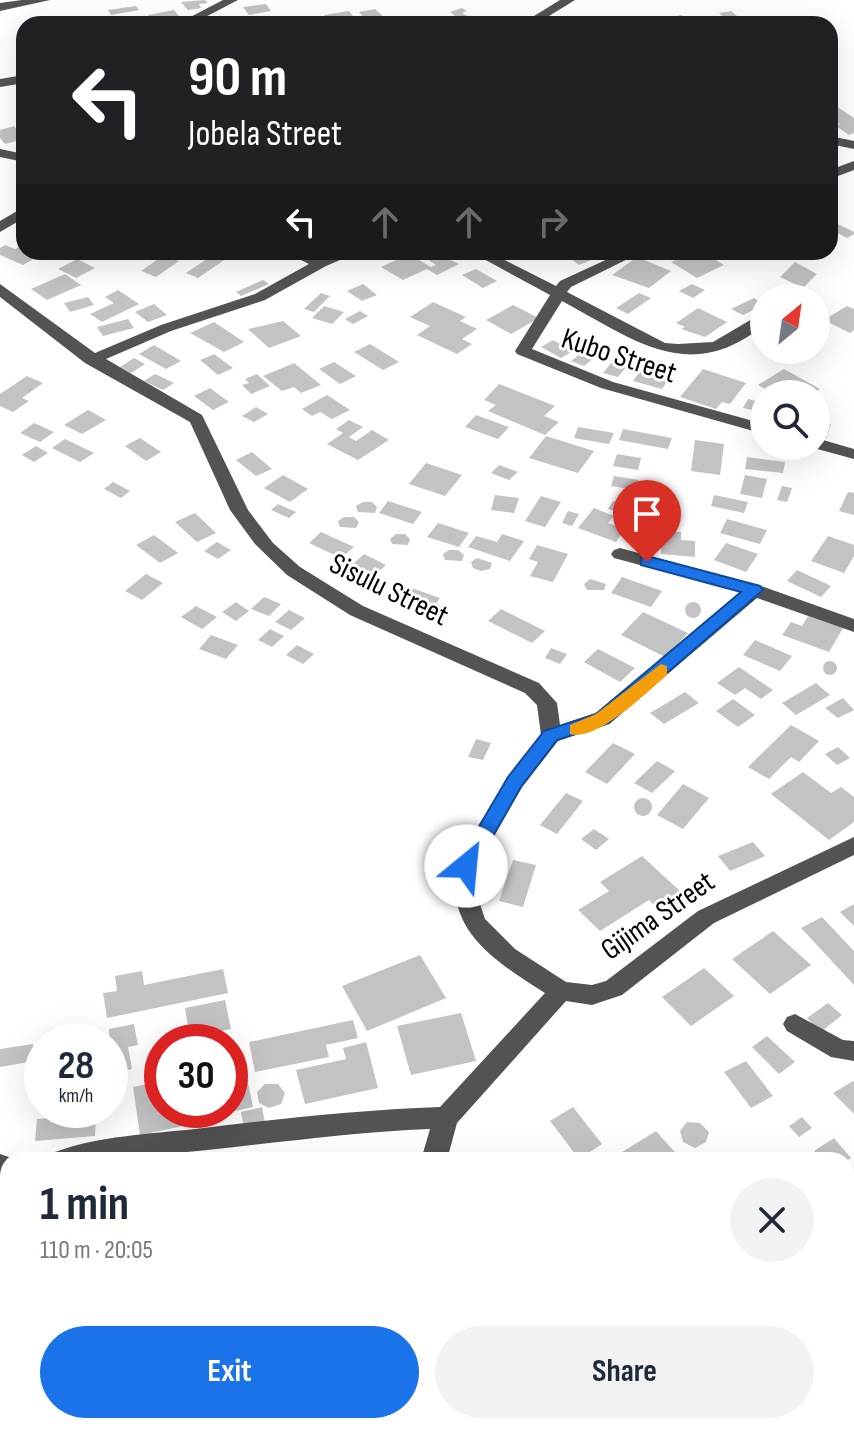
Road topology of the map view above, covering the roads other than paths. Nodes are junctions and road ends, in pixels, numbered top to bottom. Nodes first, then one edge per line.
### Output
1 (44, 0) edge
2 (232, 0) edge
3 (569, 0) edge
4 (0, 7) edge
5 (199, 16) edge
6 (541, 16) edge
7 (313, 260) edge
8 (329, 260) edge
9 (493, 260) edge
10 (616, 260) edge
11 (321, 263) junction
12 (0, 289) edge
13 (558, 294) junction
14 (750, 326) edge
15 (91, 360) junction
16 (750, 425) edge
17 (830, 447) edge
18 (854, 454) edge
19 (620, 554) dead end
20 (754, 590) junction
21 (854, 626) edge
22 (551, 736) junction
23 (854, 845) edge
24 (561, 991) junction
25 (795, 1024) dead end
26 (854, 1051) edge
27 (446, 1118) junction
28 (102, 1152) edge
29 (436, 1152) edge

1 - 4 street
2 - 5 street
3 - 6 street
7 - 11 street
8 - 11 street
9 - 13 street
10 - 13 street
11 - 15 street
12 - 15 street, Sisulu Street
13 - 14 street
13 - 16 street, Kubo Street
15 - 22 street, Sisulu Street
17 - 18 street
19 - 20 street
20 - 21 street
20 - 22 street
22 - 24 street
23 - 24 street, Gijima Street
24 - 27 street
25 - 26 street
27 - 28 street
27 - 29 street

